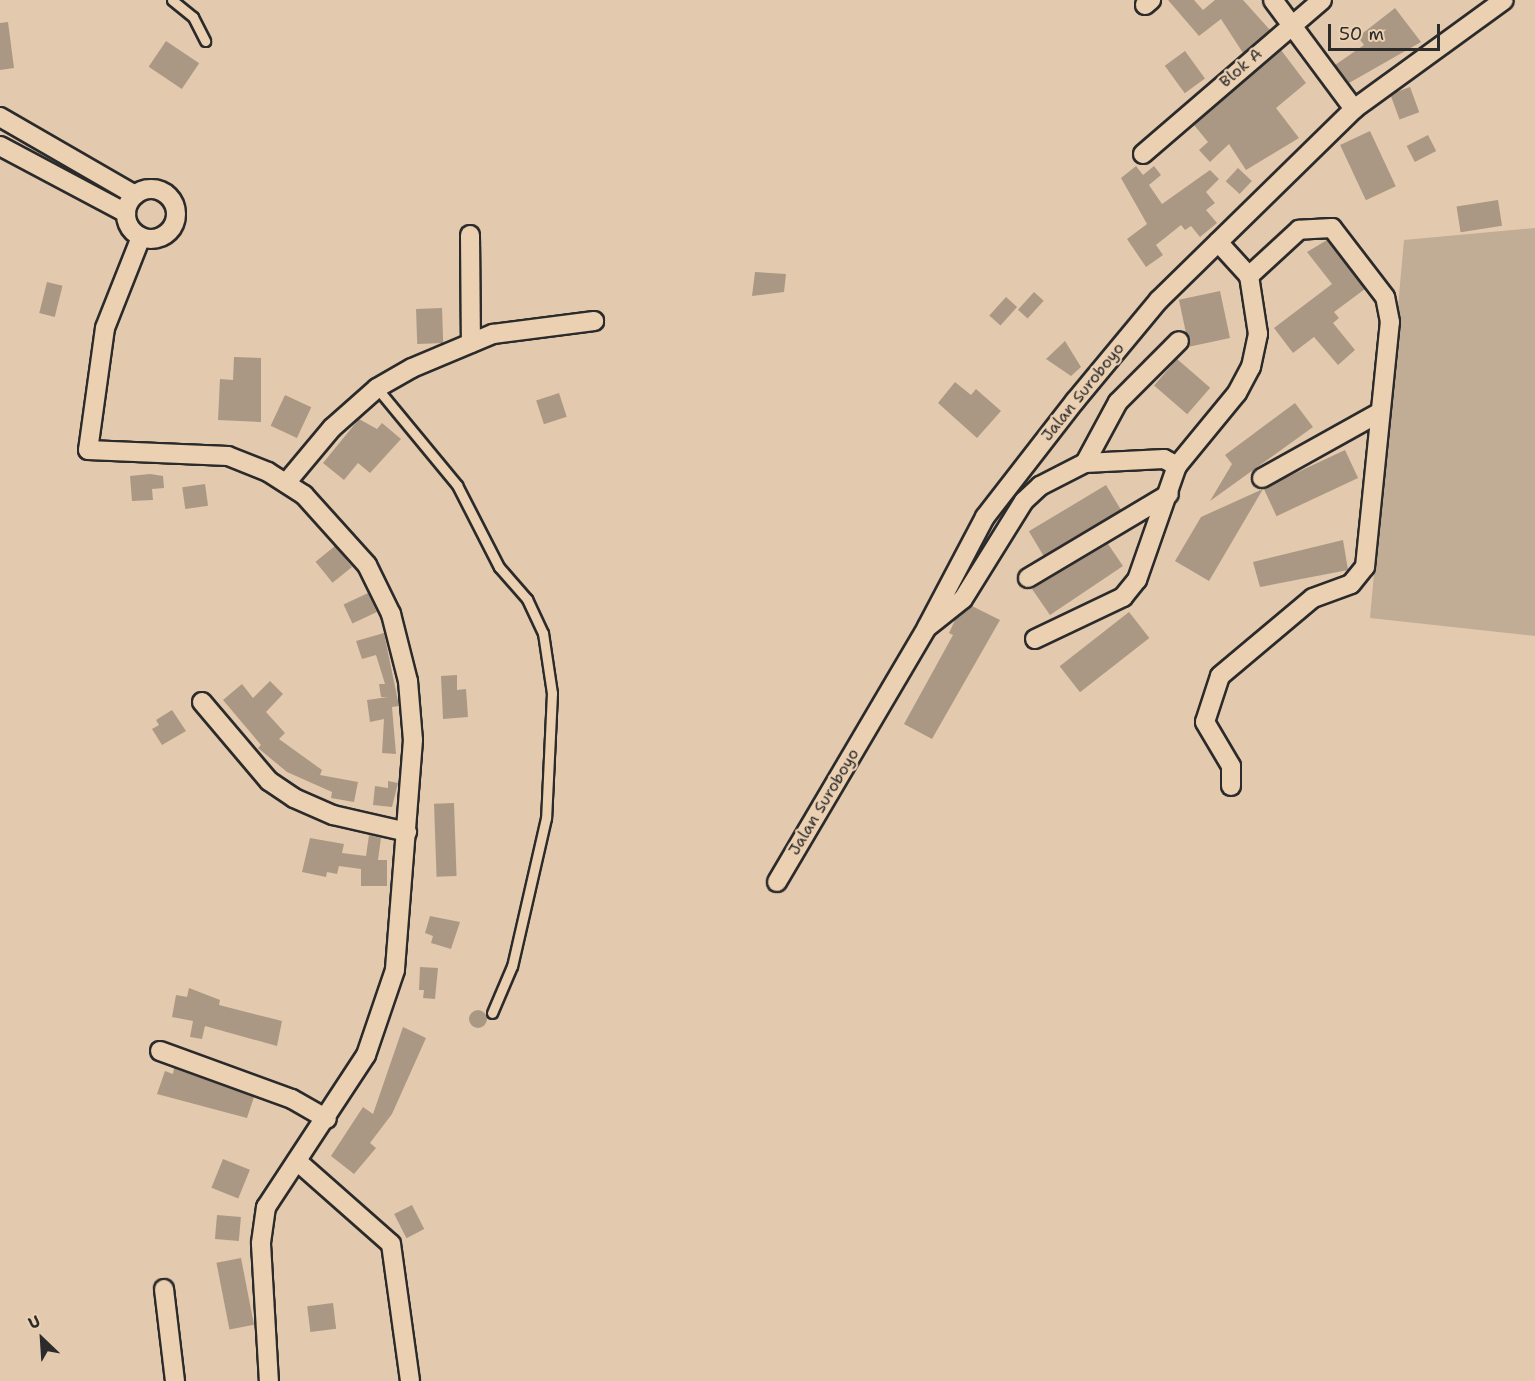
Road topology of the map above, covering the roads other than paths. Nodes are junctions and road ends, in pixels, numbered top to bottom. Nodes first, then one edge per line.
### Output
1 (172, 0) edge
2 (1273, 0) edge
3 (1322, 0) edge
4 (1504, 0) edge
5 (1291, 25) junction
6 (205, 41) dead end
7 (1354, 109) junction
8 (0, 117) edge
9 (0, 146) edge
10 (1143, 154) dead end
11 (135, 195) junction
12 (126, 213) junction
13 (470, 235) dead end
14 (141, 237) junction
15 (1218, 242) junction
16 (1249, 276) junction
17 (594, 321) dead end
18 (1179, 341) dead end
19 (471, 343) junction
20 (377, 388) junction
21 (1379, 413) junction
22 (1085, 463) junction
23 (1177, 466) junction
24 (1262, 478) dead end
25 (286, 483) junction
26 (1169, 494) junction
27 (1028, 578) dead end
28 (927, 627) junction
29 (1035, 639) dead end
30 (202, 702) dead end
31 (1231, 786) dead end
32 (407, 832) junction
33 (777, 882) dead end
34 (492, 1013) dead end
35 (160, 1051) dead end
36 (327, 1119) junction
37 (297, 1161) junction
38 (164, 1289) dead end
39 (175, 1381) edge
40 (269, 1381) edge
41 (410, 1381) edge

1 - 6 lane
2 - 5 street
3 - 5 street, Blok A
4 - 7 street, Jalan Suroboyo
5 - 7 street
5 - 10 street, Blok A
7 - 15 street, Jalan Suroboyo
8 - 11 street
9 - 12 street
11 - 12 street
11 - 14 street
12 - 14 street
13 - 19 street
14 - 25 street
15 - 16 street
15 - 28 street, Jalan Suroboyo
16 - 21 street
16 - 23 street
17 - 19 street
18 - 22 street
19 - 20 street
20 - 25 street
20 - 34 lane
21 - 24 street
21 - 31 street
22 - 23 street
22 - 28 street
23 - 26 street
25 - 32 street
26 - 27 street
26 - 29 street
28 - 33 street, Jalan Suroboyo
30 - 32 street
32 - 36 street
35 - 36 street
36 - 37 street
37 - 40 street
37 - 41 street
38 - 39 street

